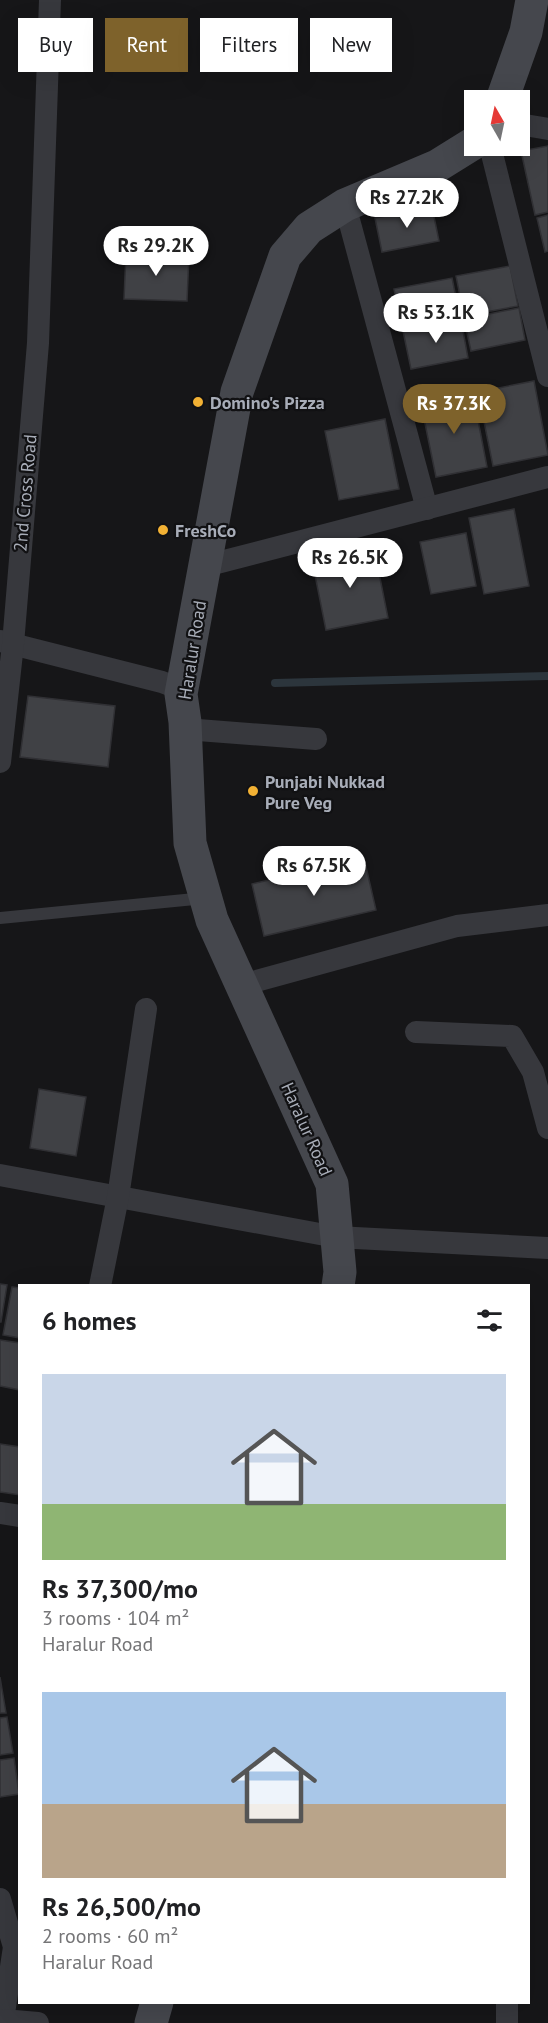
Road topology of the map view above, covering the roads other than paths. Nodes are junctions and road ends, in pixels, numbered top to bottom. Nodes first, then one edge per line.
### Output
1 (50, 0) edge
2 (532, 0) edge
3 (506, 90) edge
4 (530, 126) edge
5 (548, 129) edge
6 (464, 149) edge
7 (493, 156) edge
8 (345, 205) junction
9 (548, 376) edge
10 (548, 477) edge
11 (427, 509) junction
12 (205, 566) junction
13 (7, 642) edge
14 (181, 694) junction
15 (185, 729) junction
16 (316, 739) dead end
17 (0, 762) edge
18 (206, 898) junction
19 (548, 915) edge
20 (0, 918) edge
21 (242, 985) junction
22 (146, 1009) dead end
23 (416, 1032) dead end
24 (548, 1128) edge
25 (0, 1175) edge
26 (118, 1197) junction
27 (336, 1237) junction
28 (548, 1248) edge
29 (100, 1284) edge
30 (338, 1284) edge
31 (0, 1513) edge
32 (18, 1516) edge
33 (0, 1899) edge
34 (156, 2004) edge
35 (507, 2004) edge
36 (2, 2021) edge
37 (38, 2023) edge
38 (151, 2023) edge
39 (507, 2023) edge

1 - 13 street, 2nd Cross Road
2 - 3 street
4 - 5 street
6 - 8 street, Haralur Road
7 - 9 street
8 - 11 street
8 - 12 street, Haralur Road
10 - 11 street
11 - 12 street
12 - 14 street, Haralur Road
13 - 14 street
13 - 17 street, 2nd Cross Road
14 - 15 street, Haralur Road
15 - 16 street
15 - 18 street, Haralur Road
18 - 20 lane
18 - 21 street, Haralur Road
19 - 21 street
21 - 27 street, Haralur Road
22 - 26 street
23 - 24 street
25 - 26 street
26 - 27 street
26 - 29 street
27 - 28 street
27 - 30 street, Haralur Road
31 - 32 street
33 - 36 street
34 - 38 street
35 - 39 street
36 - 37 street

